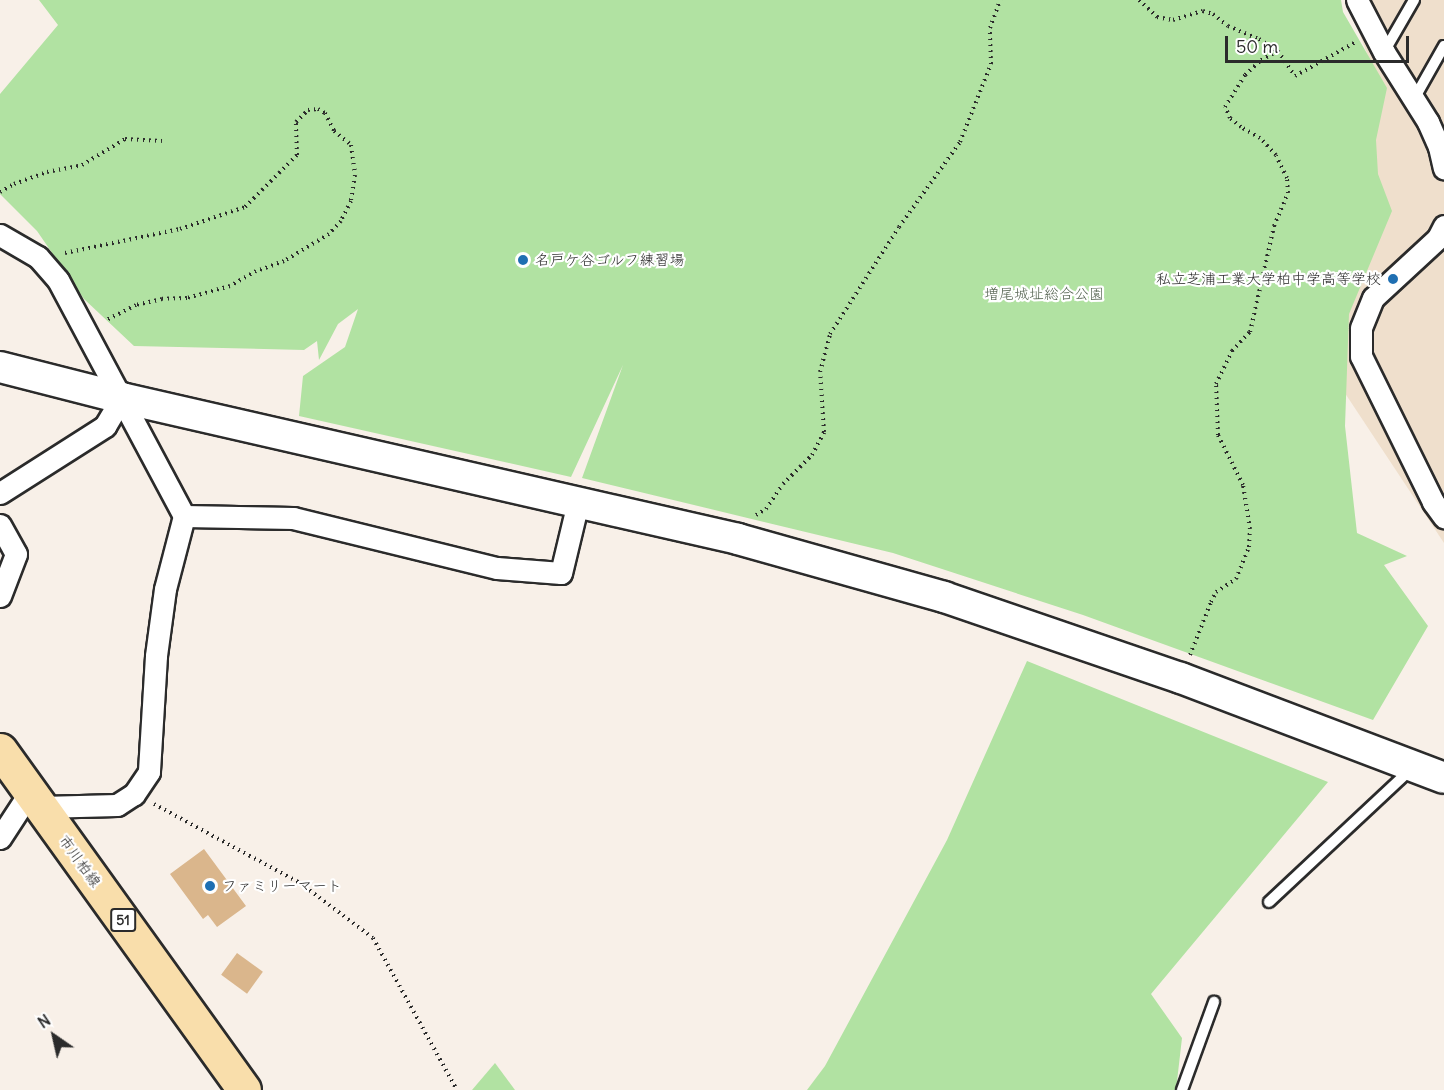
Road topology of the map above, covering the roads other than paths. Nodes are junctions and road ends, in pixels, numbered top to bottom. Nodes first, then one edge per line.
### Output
1 (1357, 0) edge
2 (1414, 0) edge
3 (1444, 46) edge
4 (1384, 52) junction
5 (1414, 99) junction
6 (1444, 168) edge
7 (1444, 226) edge
8 (0, 235) edge
9 (0, 367) edge
10 (122, 398) junction
11 (0, 493) edge
12 (578, 502) junction
13 (184, 516) junction
14 (1444, 518) edge
15 (0, 525) edge
16 (0, 596) edge
17 (0, 750) edge
18 (1414, 766) junction
19 (1444, 778) edge
20 (35, 799) junction
21 (0, 838) edge
22 (1269, 902) dead end
23 (1214, 1002) dead end
24 (244, 1090) edge
25 (1182, 1090) edge

1 - 4 street
2 - 4 lane
3 - 5 lane
4 - 5 street
5 - 6 street
7 - 14 street
8 - 10 street
9 - 10 street
10 - 11 street
10 - 12 street
10 - 13 street
12 - 13 street
12 - 18 street
13 - 20 street
15 - 16 street
17 - 20 main road, 市川柏線 / 51
18 - 19 street
18 - 22 lane
20 - 21 street
20 - 24 main road, 市川柏線 / 51
23 - 25 lane

